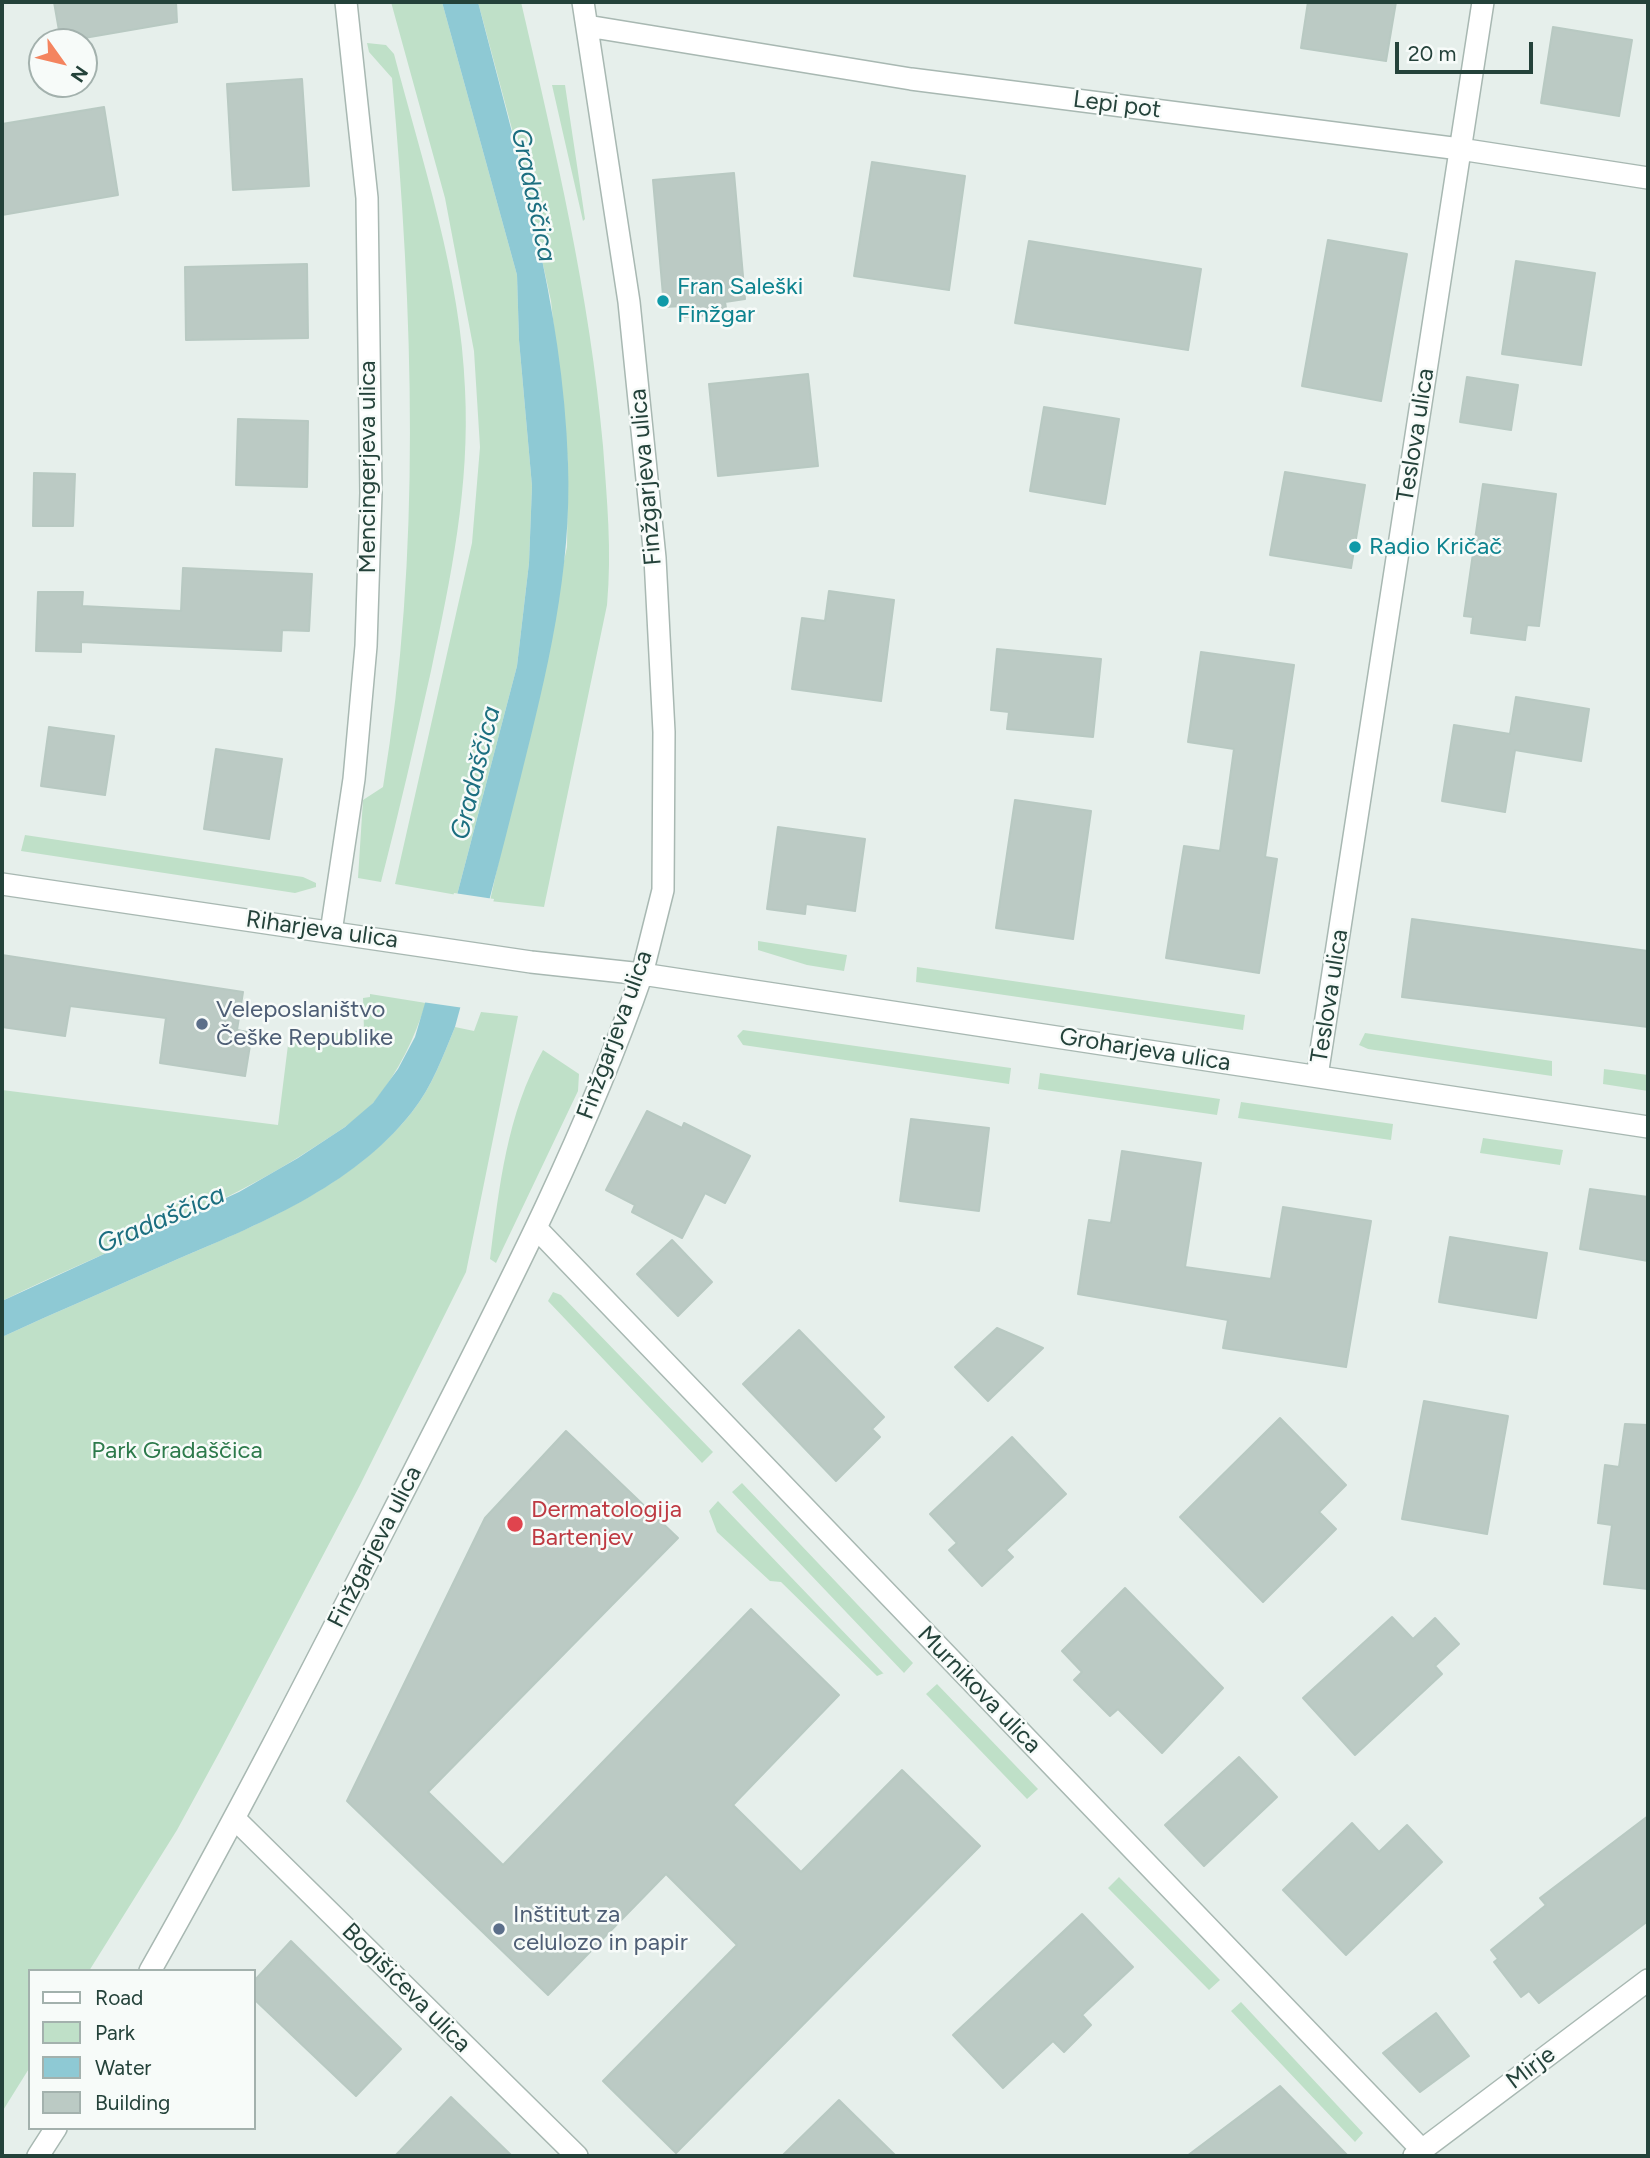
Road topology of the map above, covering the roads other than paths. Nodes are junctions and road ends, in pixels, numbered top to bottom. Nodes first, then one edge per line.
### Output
1 (346, 2) edge
2 (583, 2) edge
3 (1483, 2) edge
4 (587, 26) junction
5 (1460, 149) junction
6 (1648, 178) edge
7 (2, 884) edge
8 (331, 932) junction
9 (642, 974) junction
10 (1317, 1076) junction
11 (1648, 1127) edge
12 (537, 1229) junction
13 (236, 1819) junction
14 (151, 1969) edge
15 (1648, 1980) edge
16 (55, 2130) edge
17 (1418, 2153) edge
18 (38, 2156) edge
19 (577, 2156) edge

1 - 8 street, Mencingerjeva ulica
2 - 4 street, Finžgarjeva ulica
3 - 5 street, Teslova ulica
4 - 5 street, Lepi pot
4 - 9 street, Finžgarjeva ulica
5 - 6 street, Lepi pot
5 - 10 street, Teslova ulica
7 - 8 street, Riharjeva ulica
8 - 9 street, Riharjeva ulica
9 - 10 street, Groharjeva ulica
9 - 12 street, Finžgarjeva ulica
10 - 11 street, Groharjeva ulica
12 - 13 street, Finžgarjeva ulica
12 - 17 street, Murnikova ulica
13 - 14 street, Finžgarjeva ulica
13 - 19 street, Bogišićeva ulica
15 - 17 street, Mirje
16 - 18 street

